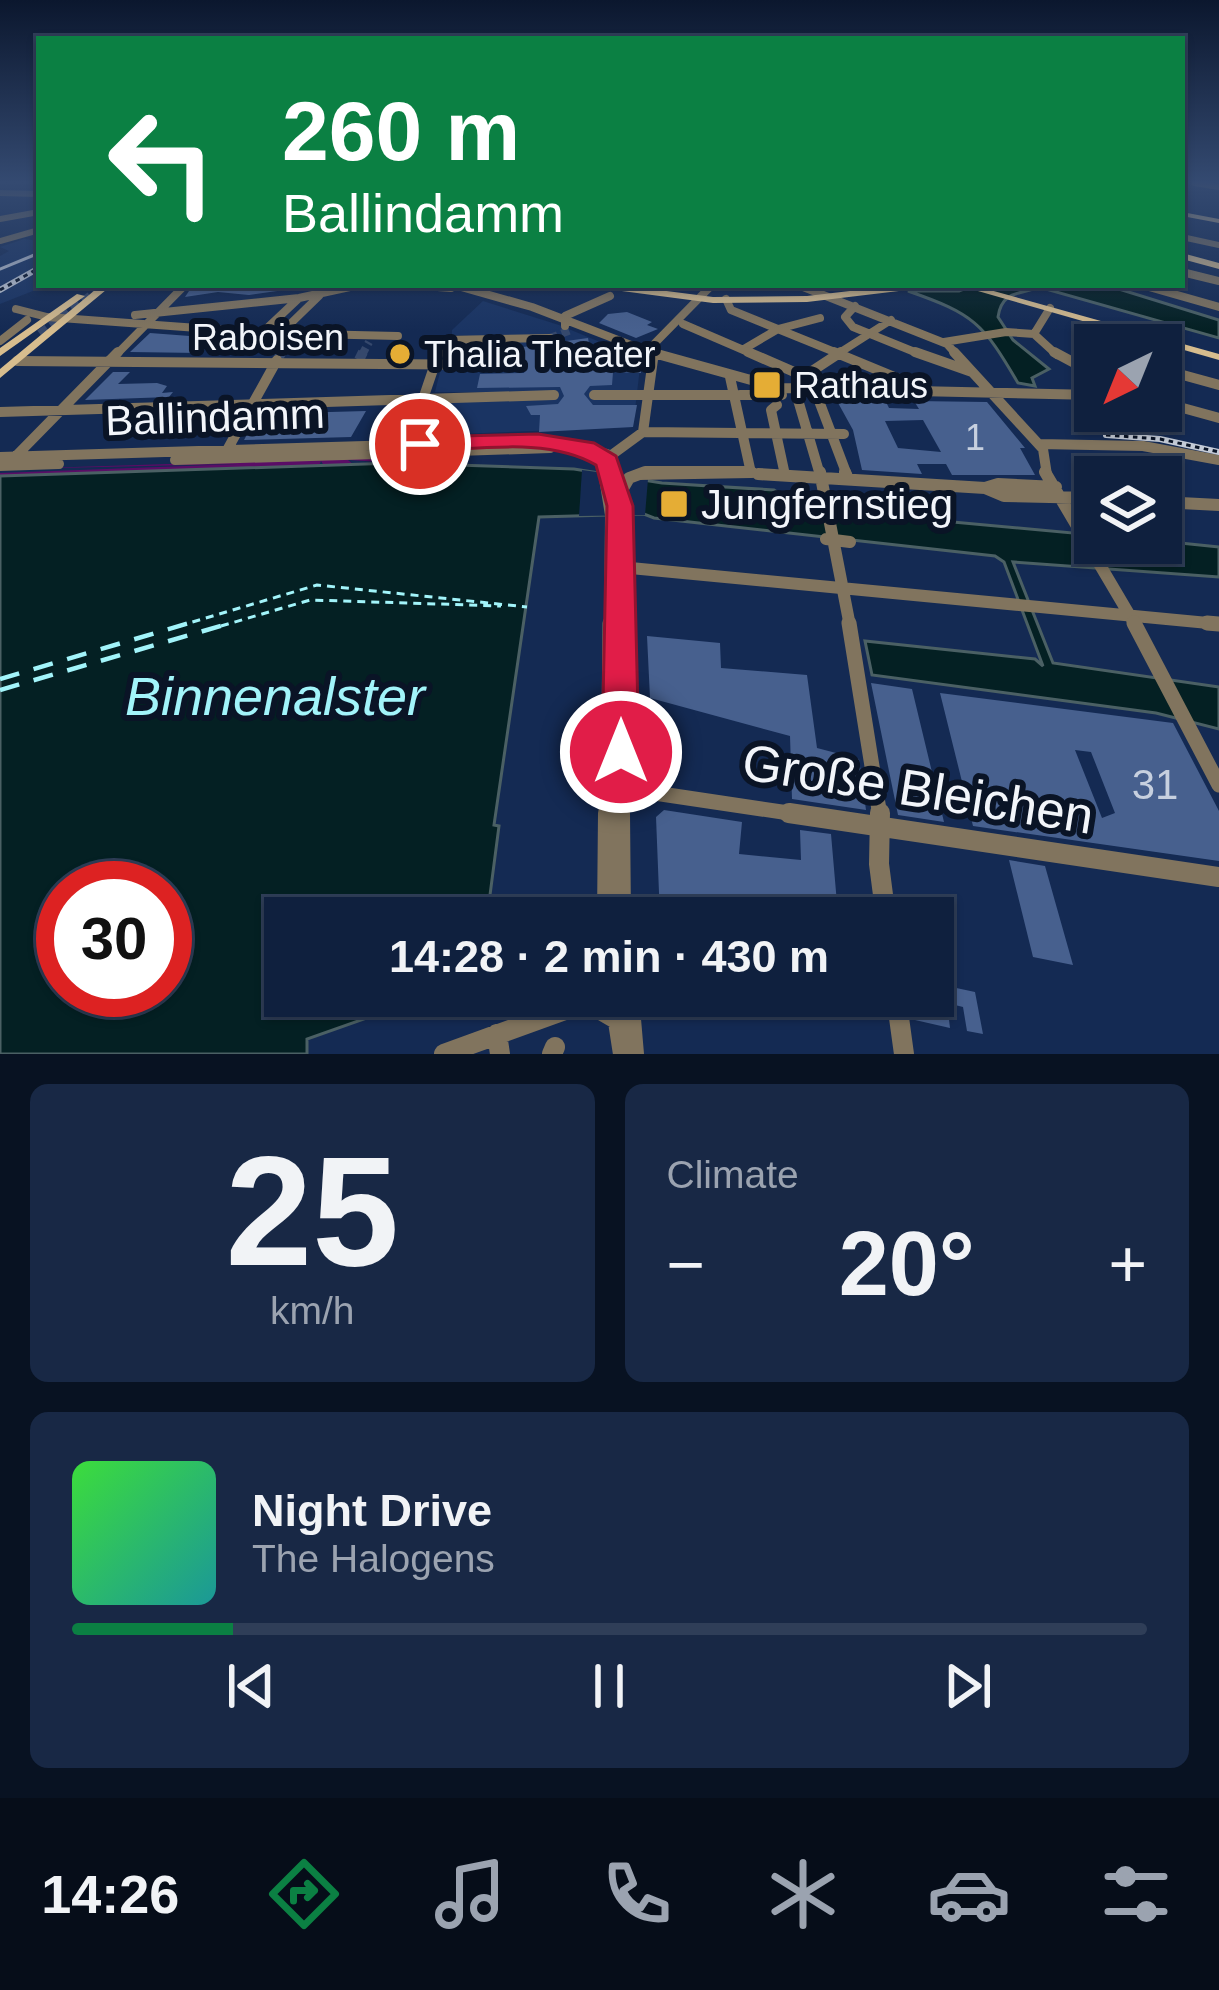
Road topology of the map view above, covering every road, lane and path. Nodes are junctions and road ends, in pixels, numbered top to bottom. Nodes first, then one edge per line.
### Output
1 (1185, 238) edge
2 (1219, 245) edge
3 (1185, 256) edge
4 (1219, 264) edge
5 (1185, 273) edge
6 (1219, 281) edge
7 (93, 288) edge
8 (104, 288) edge
9 (182, 288) edge
10 (351, 288) edge
11 (456, 288) edge
12 (497, 288) edge
13 (806, 288) edge
14 (892, 288) edge
15 (971, 288) edge
16 (1152, 288) edge
17 (613, 290) edge
18 (487, 292) dead end
19 (703, 294) edge
20 (320, 295) junction
21 (829, 297) junction
22 (299, 298) junction
23 (726, 299) junction
24 (855, 306) junction
25 (4, 307) dead end
26 (1050, 308) junction
27 (1219, 308) edge
28 (51, 315) junction
29 (71, 316) junction
30 (149, 318) junction
31 (820, 318) dead end
32 (27, 320) tunnel mouth
33 (890, 320) junction
34 (680, 323) junction
35 (570, 326) junction
36 (778, 329) junction
37 (264, 332) junction
38 (37, 333) tunnel mouth
39 (867, 333) junction
40 (290, 334) junction
41 (1034, 334) junction
42 (398, 337) dead end
43 (550, 338) tunnel mouth
44 (0, 341) edge
45 (944, 342) junction
46 (744, 349) junction
47 (836, 353) junction
48 (653, 354) junction
49 (1218, 357) edge
50 (17, 361) junction
51 (277, 361) junction
52 (107, 363) junction
53 (0, 364) edge
54 (518, 364) dead end
55 (1074, 364) edge
56 (435, 365) junction
57 (972, 372) junction
58 (806, 375) junction
59 (1182, 375) edge
60 (1219, 385) edge
61 (736, 388) junction
62 (989, 390) junction
63 (913, 391) junction
64 (796, 394) junction
65 (1074, 394) edge
66 (554, 395) dead end
67 (594, 395) dead end
68 (648, 395) junction
69 (773, 396) junction
70 (425, 397) junction
71 (825, 398) junction
72 (251, 403) junction
73 (1182, 408) edge
74 (62, 409) junction
75 (0, 412) edge
76 (805, 417) junction
77 (1219, 418) edge
78 (643, 432) junction
79 (776, 432) junction
80 (744, 433) junction
81 (810, 433) junction
82 (838, 434) junction
83 (1039, 444) junction
84 (406, 449) junction
85 (225, 454) junction
86 (602, 454) junction
87 (18, 460) junction
88 (1219, 460) edge
89 (0, 461) edge
90 (848, 466) junction
91 (609, 474) junction
92 (758, 474) dead end
93 (785, 476) junction
94 (824, 478) junction
95 (1059, 491) junction
96 (1074, 494) edge
97 (618, 497) junction
98 (1182, 503) edge
99 (1219, 505) edge
100 (616, 515) junction
101 (620, 567) junction
102 (844, 587) junction
103 (1130, 615) junction
104 (1219, 624) edge
105 (615, 783) junction
106 (1219, 785) edge
107 (879, 826) junction
108 (1219, 877) edge
109 (608, 897) edge
110 (620, 897) edge
111 (884, 897) edge
112 (556, 1017) edge
113 (617, 1017) edge
114 (631, 1017) edge
115 (899, 1017) edge
116 (499, 1044) edge
117 (444, 1054) edge
118 (623, 1054) edge
119 (634, 1054) edge
120 (904, 1054) edge

1 - 2 street
3 - 4 main road
5 - 6 street
7 - 28 main road
8 - 29 main road
9 - 30 street
10 - 20 street
11 - 35 street
12 - 18 street
13 - 21 street
14 - 21 main road
15 - 26 main road
16 - 27 street
17 - 19 main road
17 - 19 main road
17 - 35 street
19 - 23 main road
19 - 34 street
20 - 22 street
20 - 40 street
21 - 23 main road
21 - 24 street
22 - 30 street
22 - 37 street
23 - 36 street
24 - 33 street
24 - 39 street
25 - 28 street
26 - 41 street
26 - 49 main road
28 - 29 street
28 - 53 main road
29 - 30 street
29 - 50 main road
30 - 37 street
30 - 52 street
31 - 36 street
32 - 44 street
33 - 39 street
33 - 45 street
34 - 46 street
34 - 48 street
35 - 48 street
36 - 46 street
36 - 47 street
37 - 40 street
38 - 53 main road
39 - 47 street
39 - 57 street
40 - 42 street
41 - 45 street
41 - 55 street
43 - 56 street
45 - 57 street
46 - 58 street
47 - 58 street
47 - 63 street
48 - 61 street
48 - 68 street
50 - 52 street, Raboisen
50 - 53 main road
51 - 52 street, Raboisen
51 - 56 street, Raboisen
51 - 72 street
52 - 74 street
54 - 56 street, Raboisen
56 - 70 street
57 - 62 street
58 - 71 street
59 - 60 street
61 - 68 street
61 - 69 street
61 - 71 street
61 - 80 street
62 - 63 street
62 - 65 street
62 - 83 street
63 - 71 street
64 - 69 street
64 - 71 street
64 - 76 street
66 - 70 street
67 - 68 street
68 - 78 street
69 - 76 street
69 - 79 street
70 - 72 street
70 - 84 street
71 - 82 street
72 - 74 street
72 - 85 street
73 - 77 street
74 - 75 street
74 - 87 street
76 - 81 street
78 - 80 street
78 - 86 street
79 - 80 street
79 - 81 street
79 - 93 street
80 - 97 street
81 - 82 street
81 - 94 street
82 - 90 street
83 - 88 street
83 - 95 street
84 - 85 street, Ballindamm
84 - 86 street, Ballindamm
85 - 87 street, Ballindamm
86 - 91 street
87 - 89 street, Ballindamm
90 - 94 street
90 - 95 street
91 - 97 street
91 - 100 street
92 - 93 street
93 - 94 street
94 - 102 street
95 - 96 street
95 - 103 street
97 - 100 street
98 - 99 street
100 - 101 street
100 - 105 street
101 - 102 street
101 - 105 street
102 - 103 street
102 - 107 street
103 - 104 street
103 - 106 street
105 - 107 street, Große Bleichen
105 - 109 street
105 - 110 street
107 - 108 street, Große Bleichen
107 - 111 street
112 - 116 street
113 - 118 street
114 - 119 street
115 - 120 street
116 - 117 street

